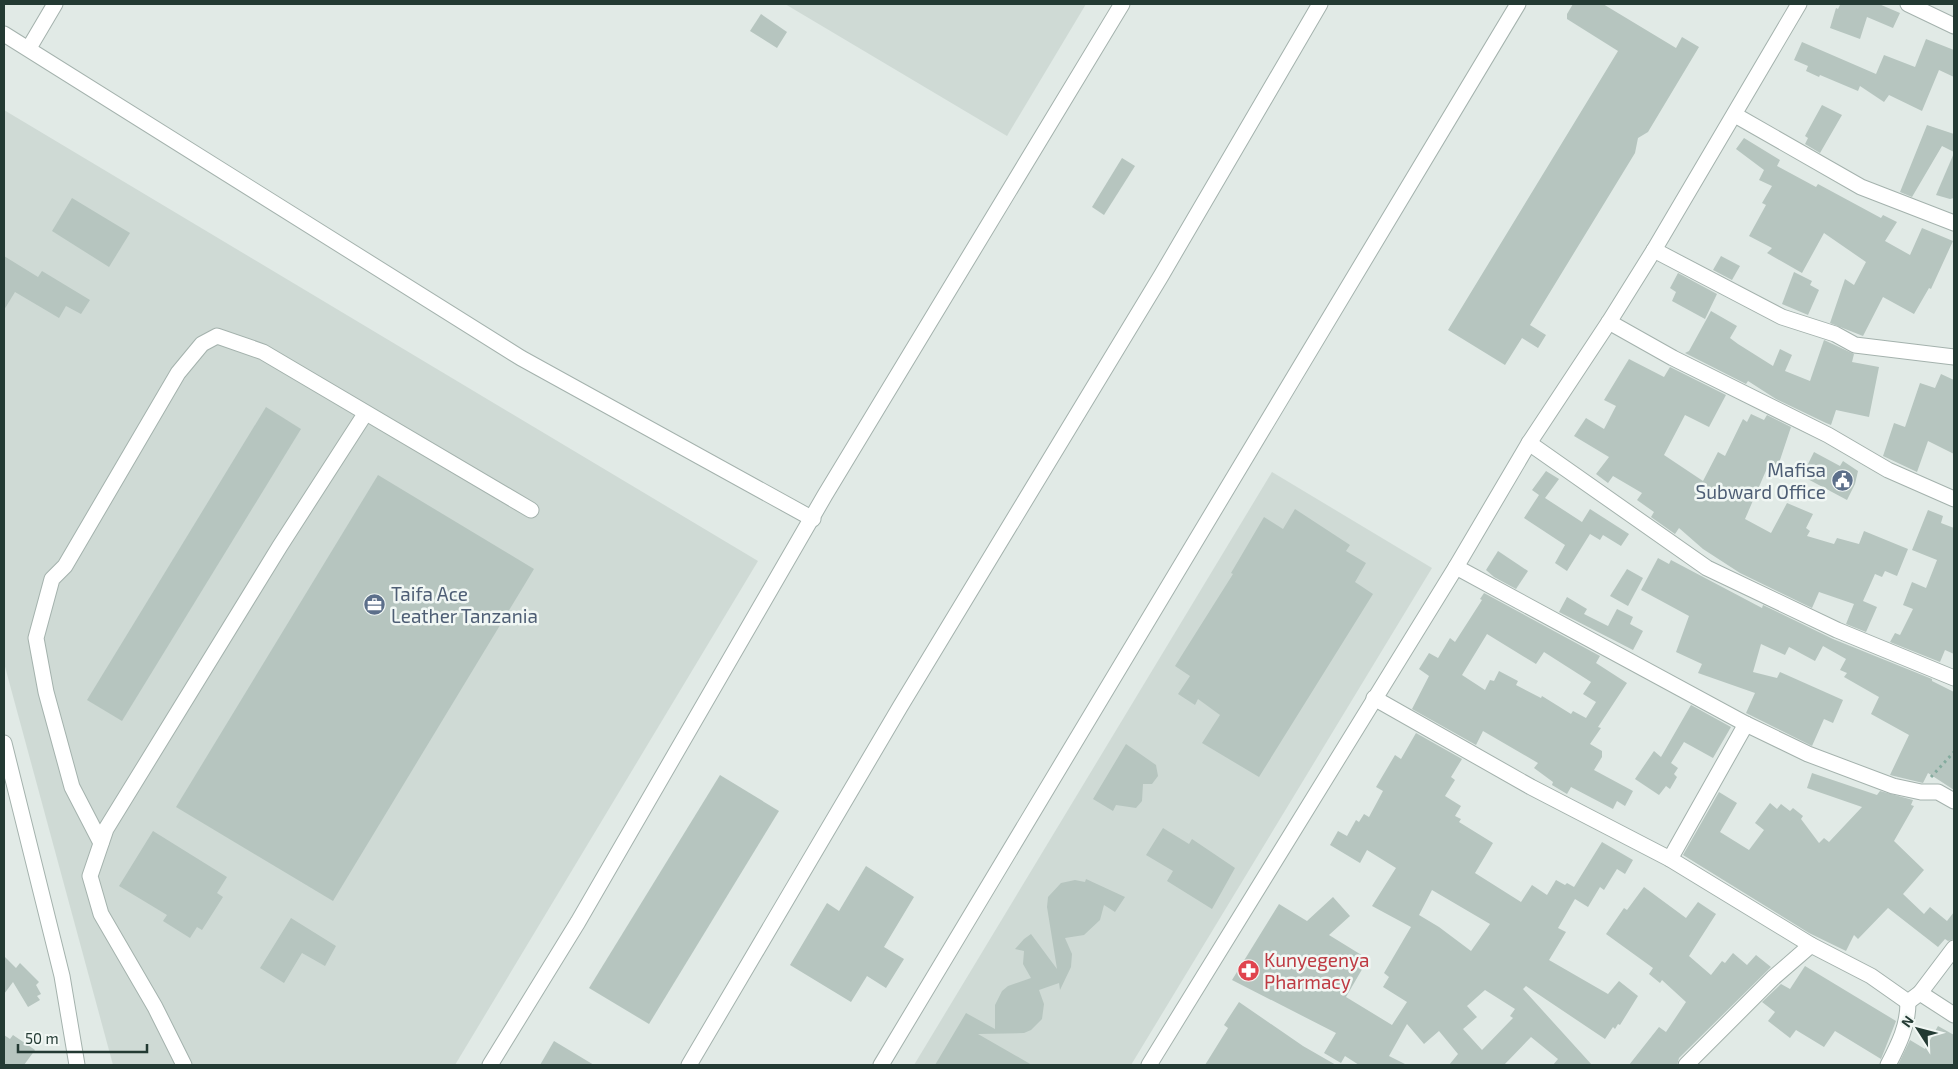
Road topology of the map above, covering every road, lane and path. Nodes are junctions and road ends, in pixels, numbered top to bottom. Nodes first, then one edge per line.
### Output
1 (55, 4) edge
2 (1122, 4) edge
3 (1320, 4) edge
4 (1518, 4) edge
5 (1799, 4) edge
6 (1908, 4) edge
7 (1954, 26) edge
8 (4, 34) edge
9 (29, 48) junction
10 (1735, 115) junction
11 (1954, 222) edge
12 (1654, 250) junction
13 (1609, 322) junction
14 (1954, 357) edge
15 (365, 414) junction
16 (1529, 443) junction
17 (1954, 500) edge
18 (531, 510) dead end
19 (814, 519) junction
20 (1456, 567) junction
21 (1954, 678) edge
22 (1374, 698) junction
23 (1746, 724) junction
24 (4, 743) edge
25 (1954, 752) edge
26 (1921, 792) junction
27 (1954, 801) edge
28 (102, 843) junction
29 (1670, 859) junction
30 (1811, 945) junction
31 (1954, 948) edge
32 (1920, 993) junction
33 (1908, 1002) junction
34 (1954, 1016) edge
35 (77, 1065) edge
36 (184, 1065) edge
37 (490, 1065) edge
38 (689, 1065) edge
39 (881, 1065) edge
40 (1149, 1065) edge
41 (1686, 1065) edge
42 (1888, 1065) edge

1 - 9 street
2 - 19 street
3 - 38 street
4 - 39 street
5 - 10 street
6 - 7 street
8 - 9 street
9 - 19 street
10 - 11 street
10 - 12 street
12 - 13 street
12 - 14 street
13 - 16 street
13 - 17 street
15 - 18 street
15 - 28 street
15 - 28 street
16 - 20 street
16 - 21 street
19 - 37 street
20 - 22 street
20 - 23 street
22 - 29 street
22 - 40 street
23 - 26 street
23 - 29 street
24 - 35 street
25 - 26 path
26 - 27 street
28 - 36 street
29 - 30 street
30 - 33 street
30 - 41 street
31 - 32 street
32 - 33 street
32 - 34 street
33 - 42 street

